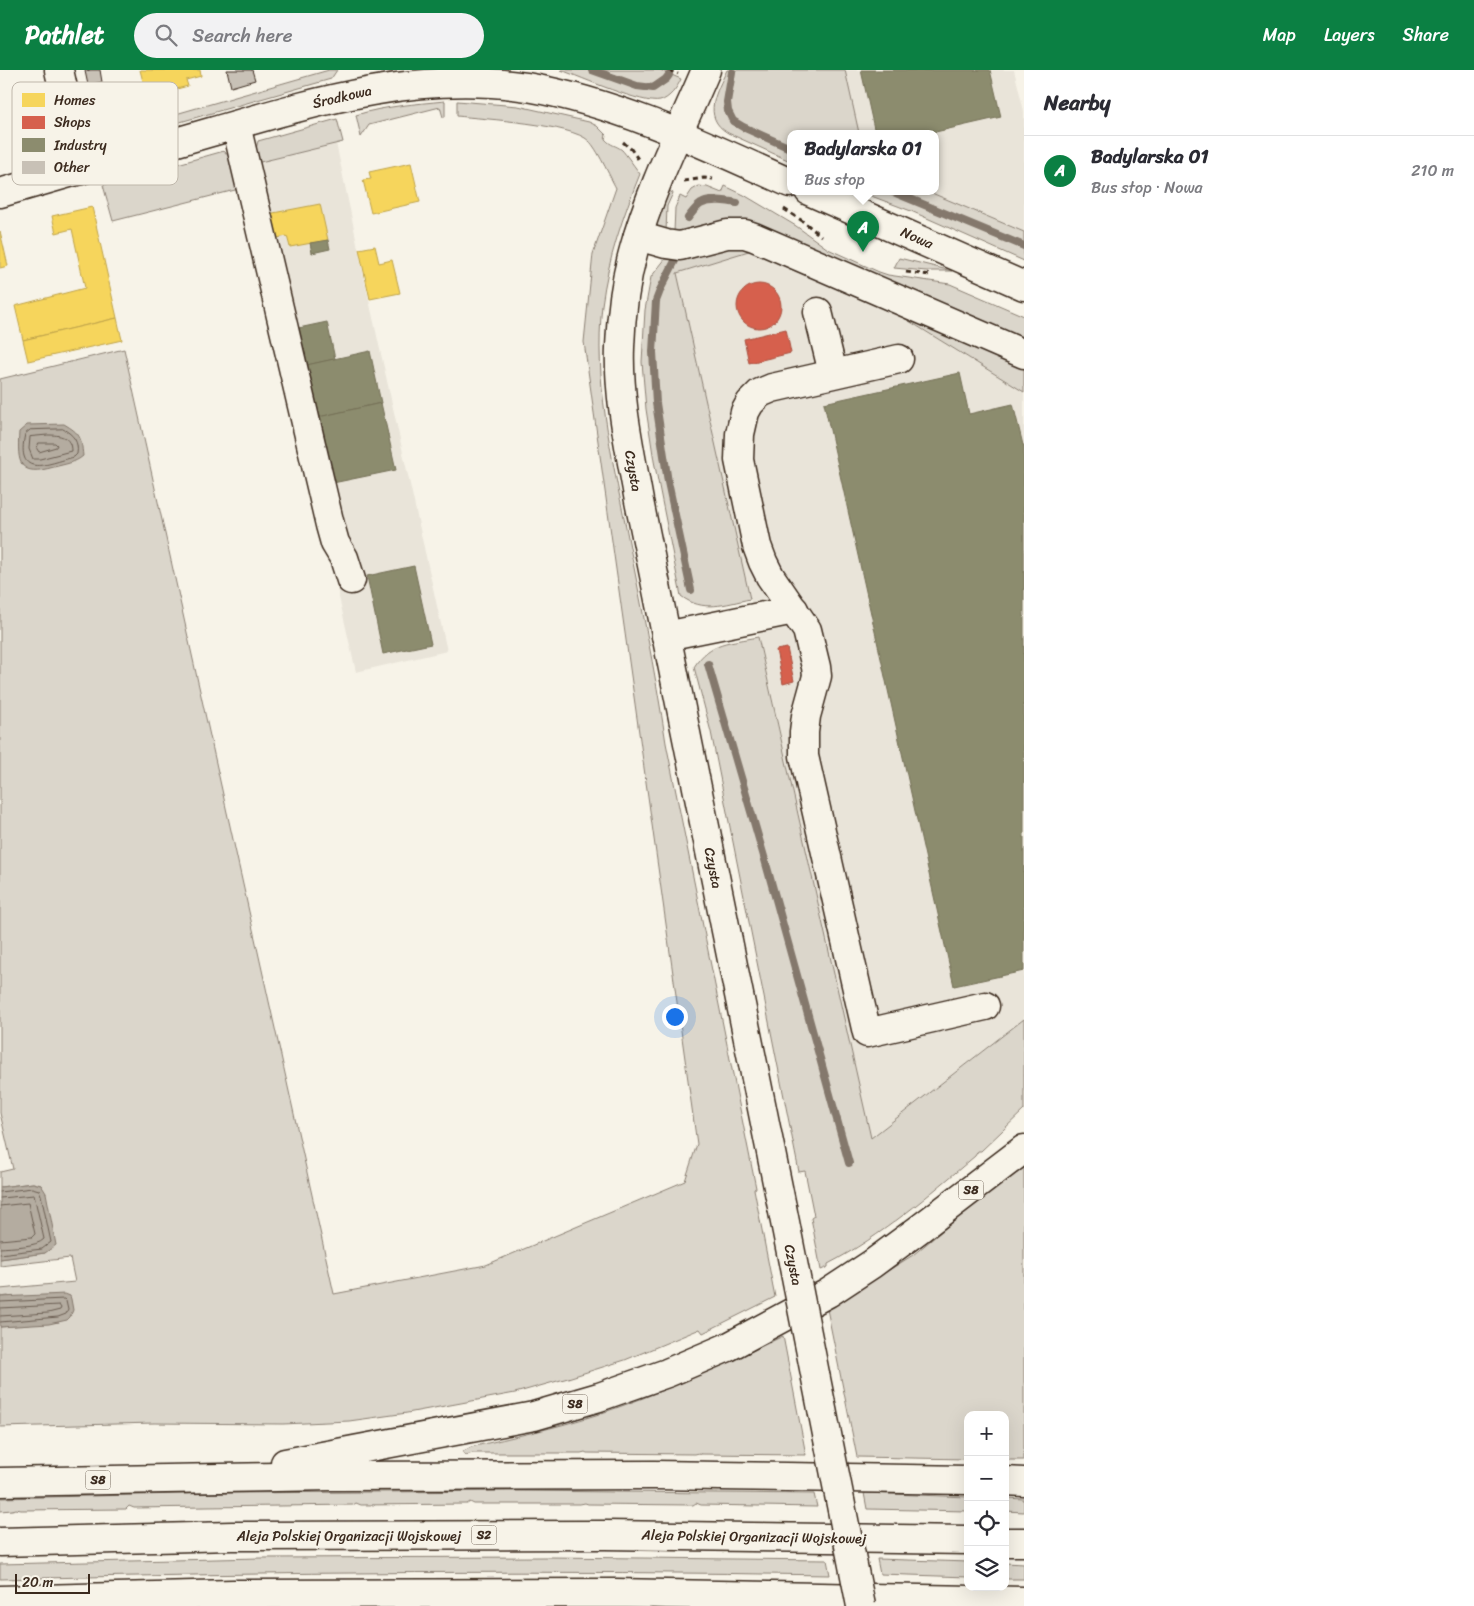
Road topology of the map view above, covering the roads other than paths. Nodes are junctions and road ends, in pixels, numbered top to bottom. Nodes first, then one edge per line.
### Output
1 (706, 70) edge
2 (236, 125) junction
3 (678, 134) junction
4 (178, 142) edge
5 (787, 182) edge
6 (28, 185) edge
7 (0, 193) edge
8 (818, 195) edge
9 (638, 236) junction
10 (1024, 286) edge
11 (818, 312) dead end
12 (1024, 354) edge
13 (899, 359) dead end
14 (833, 373) junction
15 (351, 580) dead end
16 (794, 610) junction
17 (666, 636) junction
18 (985, 1006) dead end
19 (1024, 1129) edge
20 (1024, 1149) edge
21 (918, 1230) junction
22 (195, 1478) junction
23 (964, 1480) edge
24 (1009, 1481) edge
25 (0, 1482) edge
26 (1024, 1482) edge
27 (964, 1540) edge
28 (0, 1542) edge
29 (1009, 1542) edge
30 (1024, 1542) edge
31 (0, 1600) edge
32 (1024, 1601) edge
33 (861, 1606) edge

1 - 3 main road
2 - 3 main road, Środkowa
2 - 4 main road, Środkowa
2 - 15 main road
3 - 5 main road
3 - 9 main road, Czysta
6 - 7 main road, Środkowa
8 - 10 main road, Nowa
9 - 12 main road
9 - 17 main road, Czysta
11 - 14 main road
13 - 14 main road
14 - 16 main road
16 - 17 main road
16 - 18 main road
17 - 33 main road, Czysta, bridge
19 - 21 main road
20 - 21 main road, S8
21 - 22 main road, S8
22 - 23 main road
22 - 25 main road, S8
24 - 26 main road
27 - 28 main road, Aleja Polskiej Organizacji Wojskowej / S2
29 - 30 main road
31 - 32 main road

